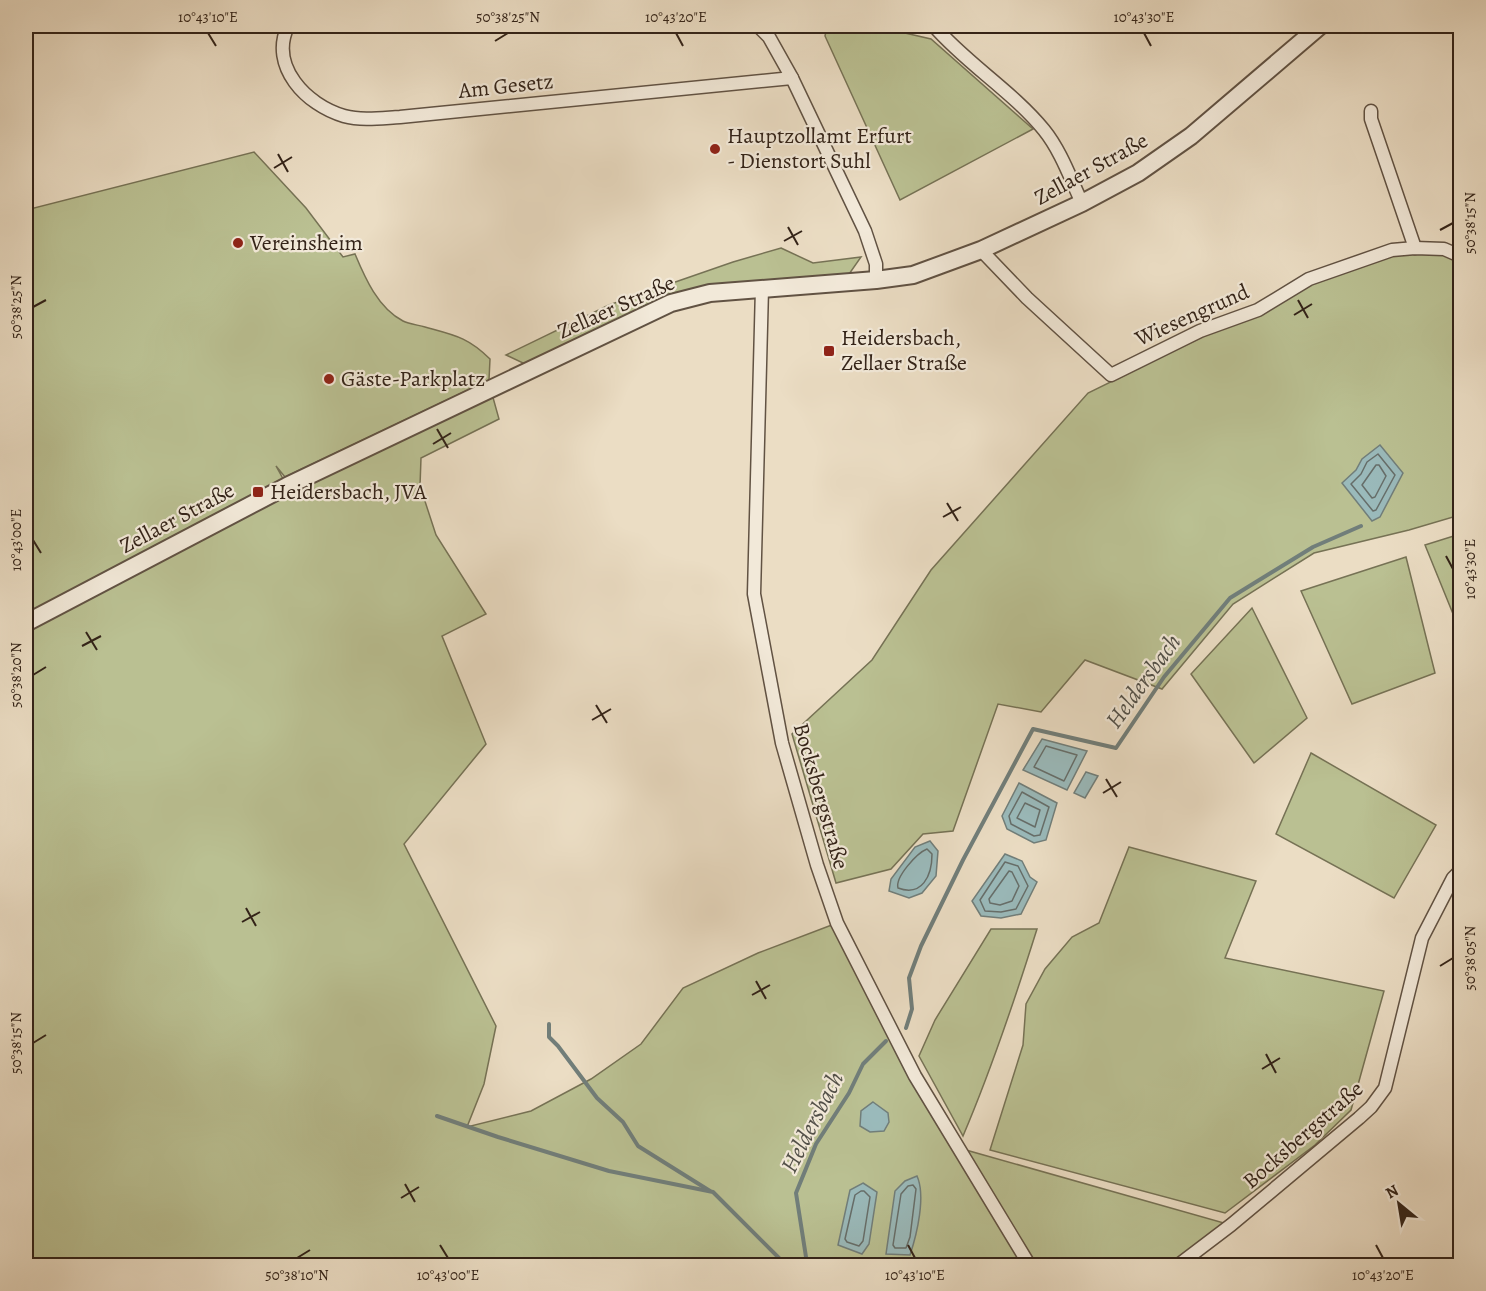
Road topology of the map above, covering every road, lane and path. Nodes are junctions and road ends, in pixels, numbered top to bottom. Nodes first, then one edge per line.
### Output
1 (288, 26) edge
2 (758, 26) edge
3 (934, 26) edge
4 (1320, 26) edge
5 (792, 78) junction
6 (1371, 111) dead end
7 (1082, 203) junction
8 (1415, 248) junction
9 (981, 250) junction
10 (1461, 256) edge
11 (876, 280) junction
12 (762, 288) junction
13 (26, 623) edge
14 (1461, 871) edge
15 (1030, 1266) edge
16 (1177, 1266) edge

1 - 5 street, Am Gesetz
2 - 5 street
3 - 7 street
4 - 7 street, Zellaer Straße
5 - 11 street
6 - 8 street
7 - 9 street, Zellaer Straße
8 - 9 street, Wiesengrund
8 - 10 street, Wiesengrund
9 - 11 street, Zellaer Straße
11 - 12 street, Zellaer Straße
12 - 13 street, Zellaer Straße
12 - 15 street, Bocksbergstraße
14 - 16 street, Bocksbergstraße

